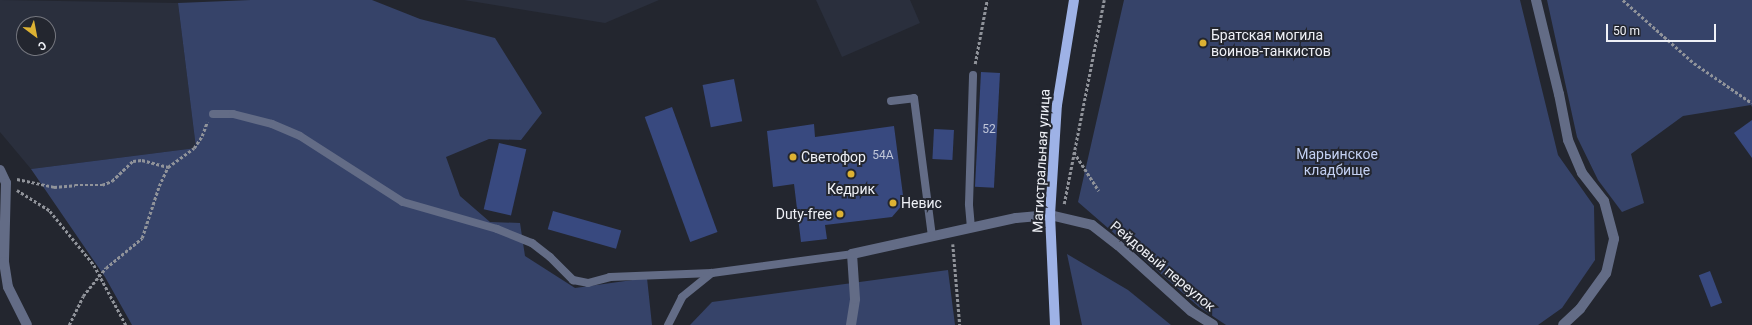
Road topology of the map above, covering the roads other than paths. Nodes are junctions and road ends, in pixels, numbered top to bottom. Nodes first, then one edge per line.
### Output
1 (1074, 0) edge
2 (1536, 0) edge
3 (973, 75) road end
4 (891, 101) dead end
5 (213, 114) road end
6 (3, 177) edge
7 (1050, 215) junction
8 (971, 228) junction
9 (932, 237) junction
10 (852, 254) junction
11 (712, 273) junction
12 (27, 325) edge
13 (668, 325) edge
14 (851, 325) edge
15 (1055, 325) edge
16 (1213, 325) edge
17 (1563, 325) edge

1 - 7 main road, Магистральная улица
2 - 17 street
3 - 8 lane
4 - 9 lane
5 - 11 lane
6 - 12 street
7 - 8 street, Рейдовый переулок
7 - 15 main road, Магистральная улица
7 - 16 street, Рейдовый переулок
8 - 9 street, Рейдовый переулок
9 - 10 street, Рейдовый переулок
10 - 11 lane
10 - 14 street
11 - 13 lane

